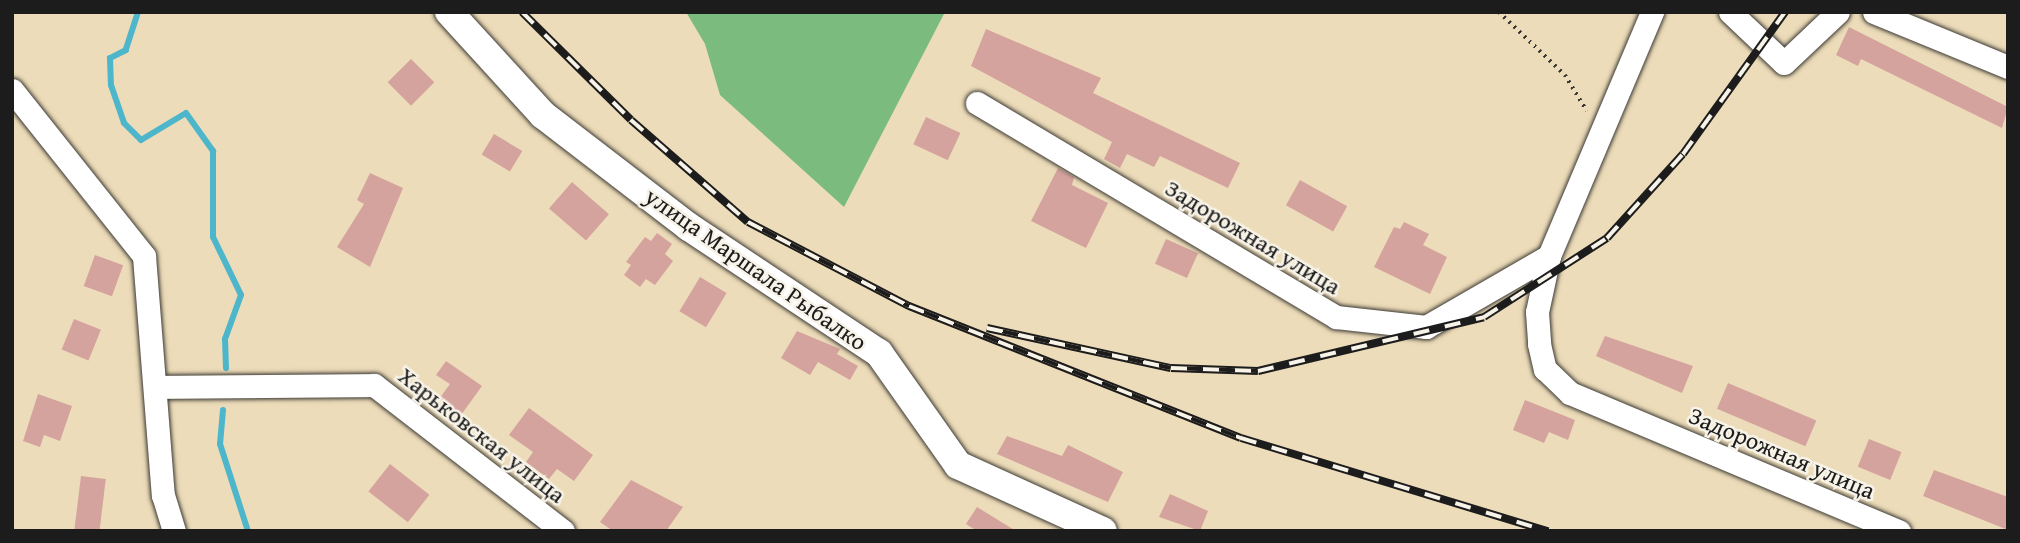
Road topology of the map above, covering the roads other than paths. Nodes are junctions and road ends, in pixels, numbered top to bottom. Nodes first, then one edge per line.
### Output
1 (449, 12) edge
2 (1652, 12) edge
3 (1730, 12) edge
4 (1838, 12) edge
5 (1874, 12) edge
6 (2008, 67) edge
7 (12, 90) edge
8 (977, 103) dead end
9 (1549, 256) junction
10 (158, 387) junction
11 (174, 531) edge
12 (563, 531) edge
13 (1103, 531) edge
14 (1899, 531) edge

1 - 13 street, улица Маршала Рыбалко
2 - 9 street
3 - 4 street
5 - 6 street
7 - 10 street
8 - 9 street, Задорожная улица
9 - 14 street, Задорожная улица
10 - 11 street
10 - 12 street, Харьковская улица

